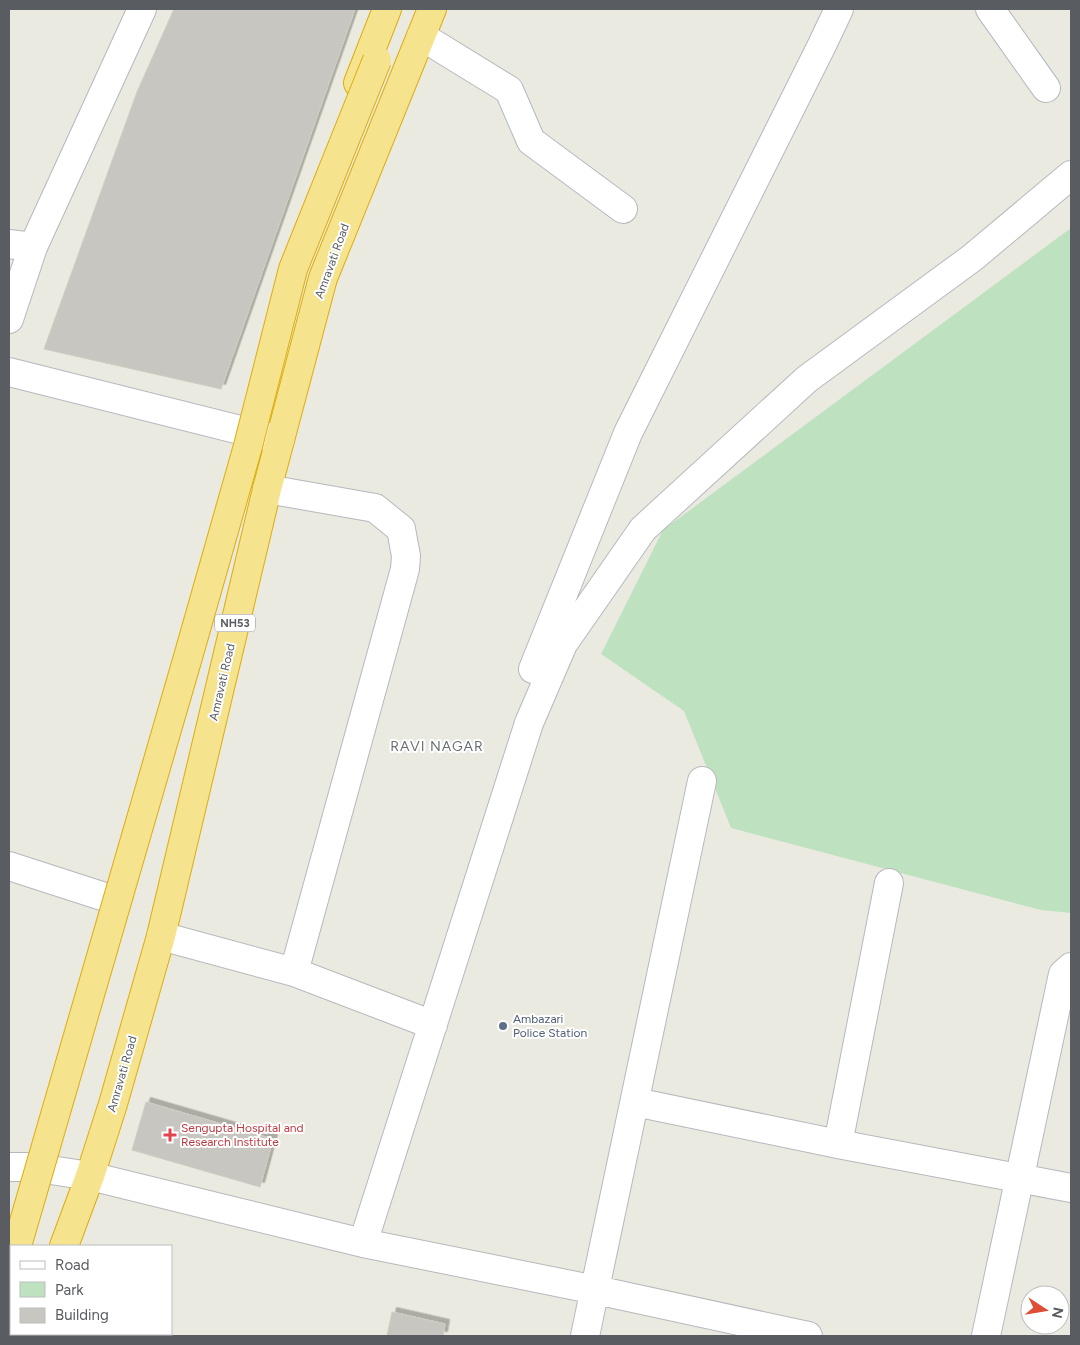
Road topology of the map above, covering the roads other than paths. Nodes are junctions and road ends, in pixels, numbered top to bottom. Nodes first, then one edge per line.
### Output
1 (142, 9) edge
2 (387, 9) edge
3 (398, 9) edge
4 (418, 9) edge
5 (432, 9) edge
6 (839, 9) edge
7 (990, 9) edge
8 (421, 36) junction
9 (1046, 88) dead end
10 (1071, 176) edge
11 (623, 210) dead end
12 (21, 246) edge
13 (9, 319) edge
14 (9, 372) edge
15 (241, 431) junction
16 (280, 440) junction
17 (267, 489) junction
18 (529, 723) junction
19 (702, 781) dead end
20 (9, 866) edge
21 (889, 883) dead end
22 (108, 898) junction
23 (161, 936) junction
24 (1071, 967) edge
25 (294, 972) junction
26 (433, 1025) junction
27 (635, 1102) junction
28 (838, 1144) junction
29 (20, 1167) edge
30 (90, 1176) junction
31 (1018, 1177) junction
32 (1071, 1188) edge
33 (9, 1234) edge
34 (364, 1243) junction
35 (17, 1245) edge
36 (27, 1245) edge
37 (64, 1245) edge
38 (596, 1290) junction
39 (585, 1336) edge
40 (808, 1336) edge
41 (986, 1336) edge

1 - 12 street
2 - 15 highway
3 - 35 highway, bridge
4 - 36 highway
5 - 8 highway, Amravati Road / NH53
6 - 18 street
7 - 9 street
8 - 11 street
8 - 16 highway, Amravati Road / NH53
10 - 18 street
12 - 13 street
14 - 15 street
15 - 16 street
15 - 22 highway
16 - 17 highway, Amravati Road / NH53
17 - 23 highway, Amravati Road / NH53
17 - 25 street
18 - 26 street
19 - 27 street
20 - 22 street
21 - 28 street
22 - 29 highway
23 - 25 street
23 - 30 highway, Amravati Road / NH53
24 - 31 street
25 - 26 street
26 - 34 street
27 - 28 street
27 - 38 street
28 - 31 street
29 - 30 street
29 - 33 highway
30 - 34 street
30 - 37 highway, Amravati Road / NH53
31 - 32 street
31 - 41 street
34 - 38 street
38 - 39 street
38 - 40 street

